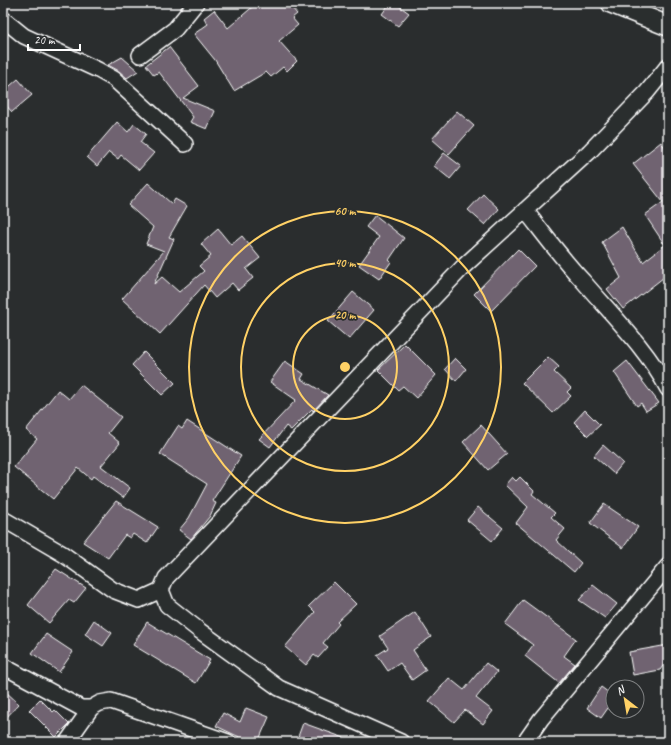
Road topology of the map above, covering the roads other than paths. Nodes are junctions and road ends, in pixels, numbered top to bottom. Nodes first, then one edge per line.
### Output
1 (196, 3) edge
2 (611, 3) edge
3 (3, 20) edge
4 (668, 26) edge
5 (140, 55) dead end
6 (668, 66) edge
7 (185, 144) dead end
8 (525, 210) junction
9 (668, 389) edge
10 (3, 519) edge
11 (668, 566) edge
12 (161, 590) junction
13 (3, 666) edge
14 (91, 708) junction
15 (67, 742) edge
16 (228, 742) edge
17 (401, 742) edge
18 (525, 742) edge

1 - 5 street
2 - 4 street
3 - 7 street
6 - 8 street
8 - 9 street
8 - 12 street
10 - 12 street
11 - 18 street
12 - 17 street
13 - 14 street
14 - 15 street
14 - 16 street

